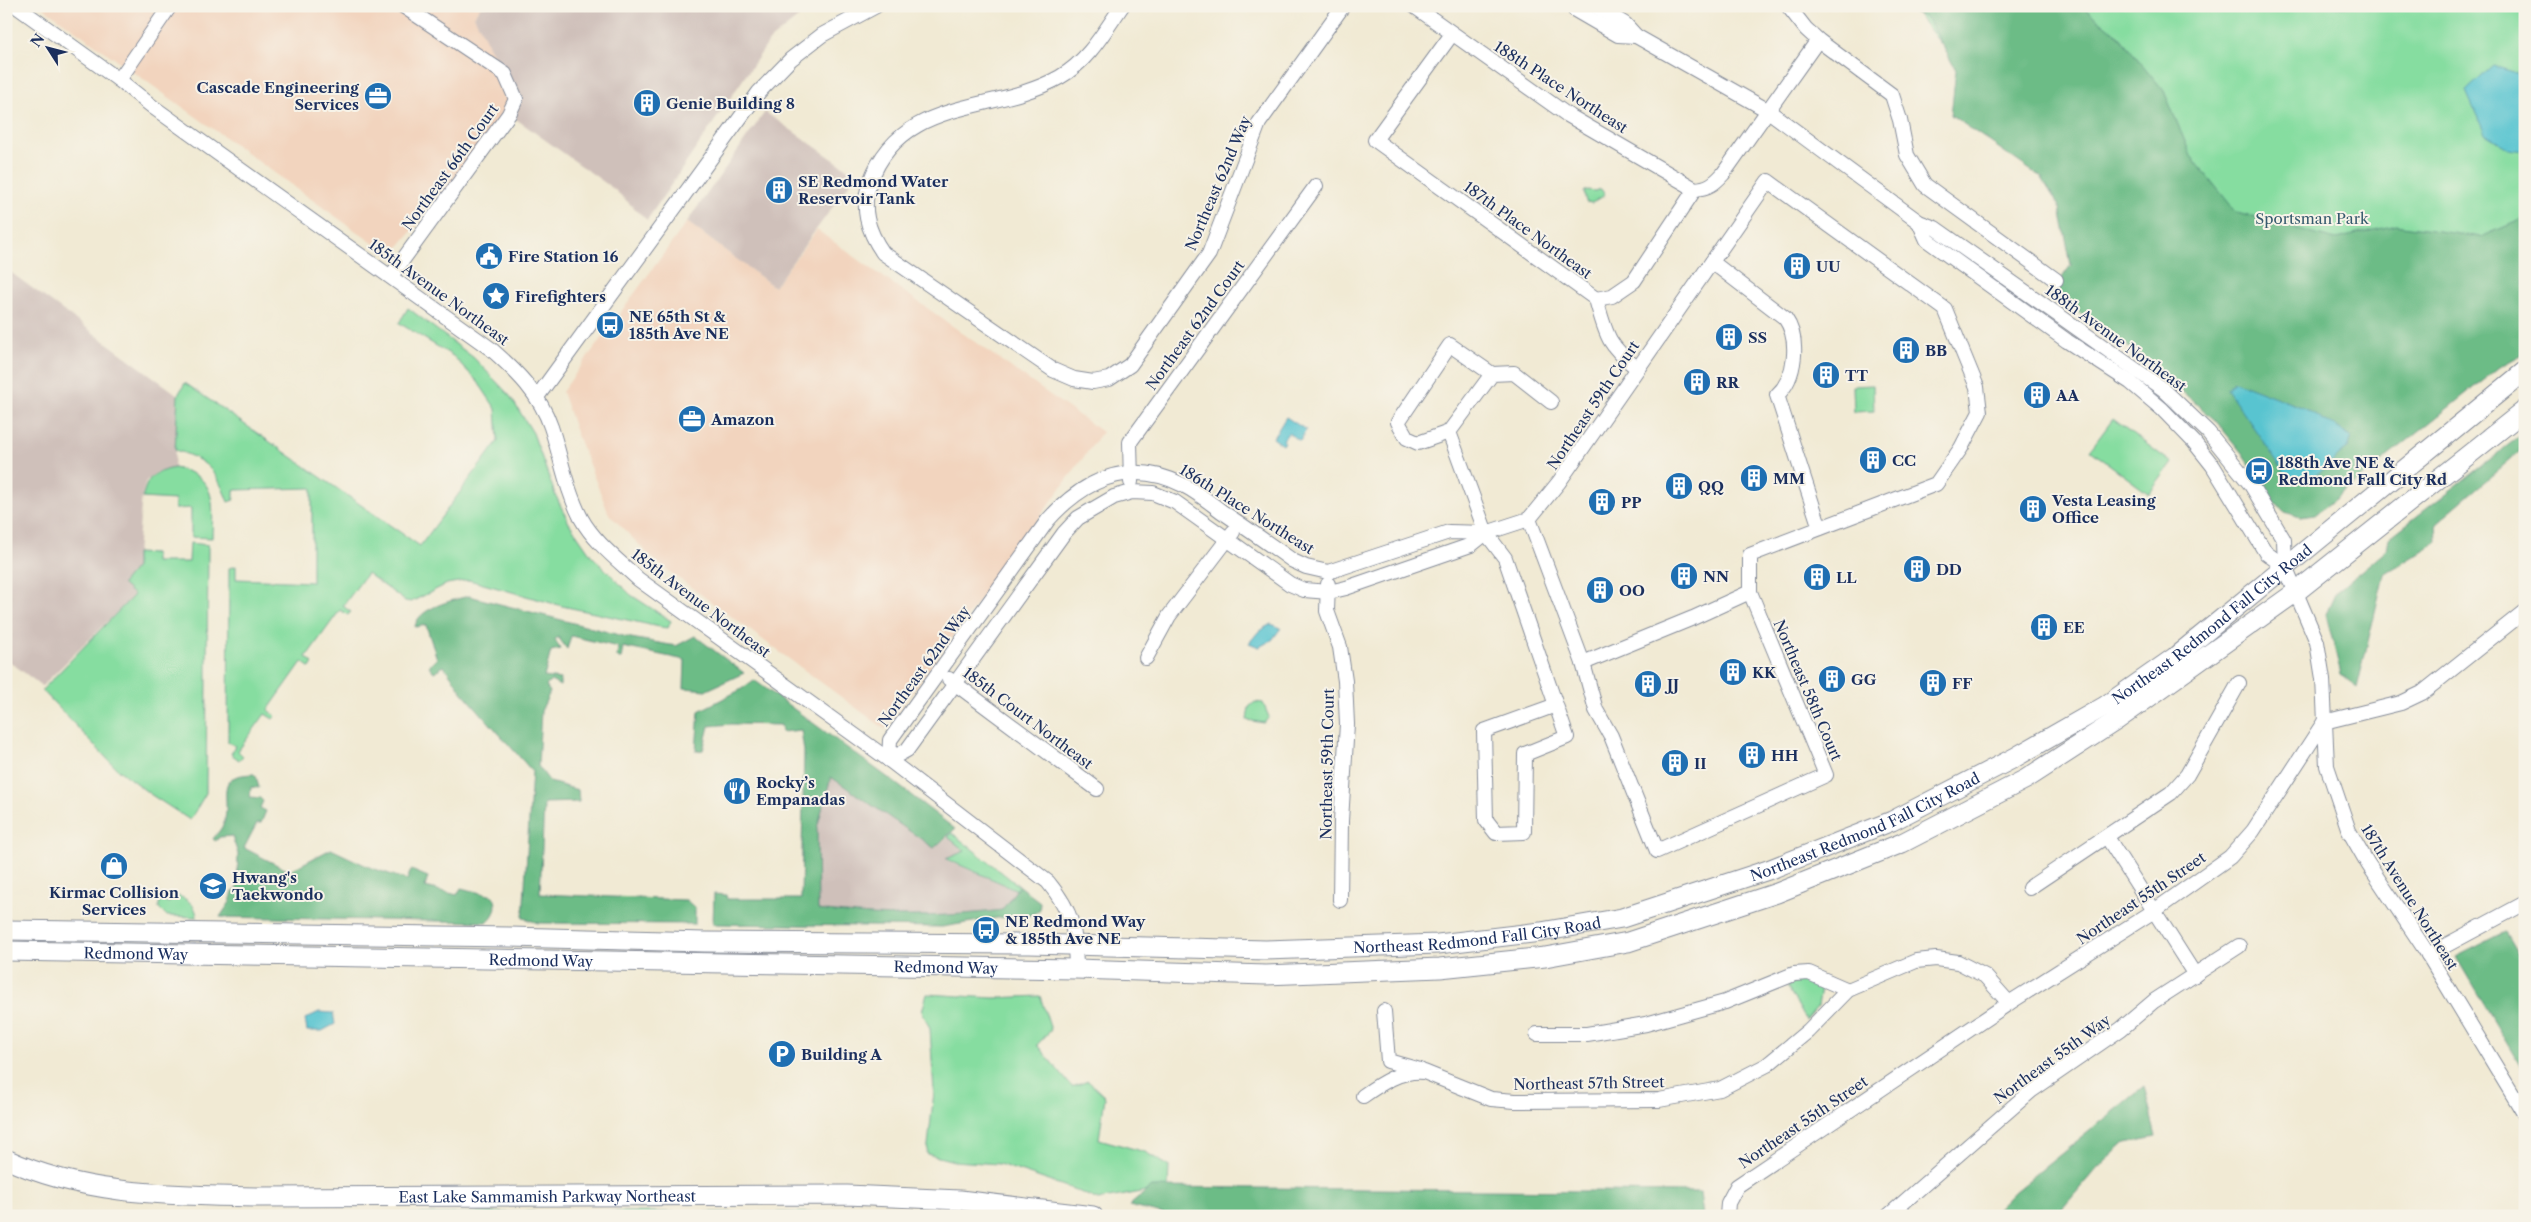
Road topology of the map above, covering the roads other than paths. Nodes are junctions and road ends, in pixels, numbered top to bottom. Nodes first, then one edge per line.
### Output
1 (16, 6) edge
2 (170, 6) edge
3 (403, 6) edge
4 (876, 6) edge
5 (1122, 6) edge
6 (1343, 6) edge
7 (1414, 6) edge
8 (1574, 6) edge
9 (1595, 6) edge
10 (1788, 6) edge
11 (1452, 34) junction
12 (1636, 36) junction
13 (1818, 40) junction
14 (119, 80) junction
15 (1767, 110) junction
16 (1316, 186) dead end
17 (1694, 189) junction
18 (1919, 222) junction
19 (1712, 262) junction
20 (391, 276) junction
21 (2056, 280) dead end
22 (1596, 299) junction
23 (1637, 368) junction
24 (2525, 371) edge
25 (1492, 374) junction
26 (537, 397) junction
27 (1551, 402) dead end
28 (2525, 410) edge
29 (1449, 432) junction
30 (1130, 473) junction
31 (1132, 492) junction
32 (1529, 519) junction
33 (1239, 523) junction
34 (1820, 528) junction
35 (1486, 533) junction
36 (1228, 539) junction
37 (2285, 566) junction
38 (1328, 572) junction
39 (1328, 592) junction
40 (1750, 592) junction
41 (2296, 592) junction
42 (2525, 611) edge
43 (1146, 658) dead end
44 (1583, 663) junction
45 (940, 673) junction
46 (2240, 683) dead end
47 (955, 684) junction
48 (1556, 705) junction
49 (2324, 722) junction
50 (889, 760) junction
51 (1097, 789) dead end
52 (2107, 837) junction
53 (2029, 888) dead end
54 (1340, 900) dead end
55 (2525, 903) edge
56 (2154, 911) junction
57 (6, 930) edge
58 (1076, 945) junction
59 (2239, 946) dead end
60 (6, 951) edge
61 (2428, 955) junction
62 (1076, 969) junction
63 (2195, 975) junction
64 (1848, 990) junction
65 (2009, 1004) junction
66 (1384, 1011) dead end
67 (1537, 1034) dead end
68 (1424, 1072) junction
69 (1363, 1096) dead end
70 (2525, 1115) edge
71 (6, 1159) edge
72 (1093, 1216) edge
73 (1727, 1216) edge
74 (1888, 1216) edge

1 - 14 street, 185th Avenue Northeast
2 - 14 street
3 - 20 street, Northeast 66th Court
4 - 26 street
5 - 6 street, Northeast 62nd Way
7 - 11 street, 188th Place Northeast
8 - 12 street, 188th Avenue Northeast
9 - 12 street, 188th Avenue Northeast
10 - 13 street
11 - 17 street, 188th Place Northeast
11 - 22 street, 187th Place Northeast
12 - 15 street, 188th Avenue Northeast
13 - 15 street
13 - 21 street
14 - 20 street, 185th Avenue Northeast
15 - 17 street
15 - 18 street, 188th Avenue Northeast
16 - 30 street, Northeast 62nd Court
17 - 22 street
18 - 37 street, 188th Avenue Northeast
18 - 37 street, 188th Avenue Northeast
19 - 23 street, Northeast 59th Court
19 - 34 street
19 - 34 street, Northeast 59th Court
20 - 26 street, 185th Avenue Northeast
22 - 23 street, 187th Place Northeast
23 - 32 street, Northeast 59th Court
24 - 37 main road, Northeast Redmond Fall City Road
25 - 27 street
25 - 29 street
25 - 29 street
26 - 50 street, 185th Avenue Northeast
28 - 41 main road, Northeast Redmond Fall City Road
29 - 35 street
30 - 31 street, Northeast 62nd Court
30 - 33 street, 186th Place Northeast
30 - 45 street, Northeast 62nd Way
31 - 36 street
31 - 47 street
32 - 35 street
32 - 44 street
33 - 36 street
33 - 38 street, 186th Place Northeast
34 - 40 street
35 - 38 street
35 - 39 street
35 - 48 street
36 - 39 street
36 - 43 street
37 - 41 street, 188th Avenue Northeast
37 - 58 main road, Northeast Redmond Fall City Road
38 - 39 street, Northeast 59th Court
39 - 54 street, Northeast 59th Court
40 - 44 street
40 - 44 street, Northeast 58th Court
41 - 49 street, 187th Avenue Northeast
41 - 62 main road, Northeast Redmond Fall City Road
42 - 49 street
45 - 47 street, 185th Court Northeast
45 - 50 street, Northeast 62nd Way
46 - 52 street
47 - 50 street
47 - 51 street, 185th Court Northeast
48 - 48 street
49 - 56 street, Northeast 55th Street
49 - 61 street, 187th Avenue Northeast
50 - 58 street, 185th Avenue Northeast
52 - 53 street
52 - 56 street
55 - 61 street
56 - 63 street
56 - 65 street, Northeast 55th Street
57 - 58 main road, Redmond Way
58 - 62 street, 185th Avenue Northeast
59 - 63 street, Northeast 55th Way
60 - 62 main road, Redmond Way
61 - 70 street, 187th Avenue Northeast
63 - 74 street, Northeast 55th Way
64 - 65 street, Northeast 57th Street
64 - 67 street
64 - 68 street, Northeast 57th Street
65 - 73 street, Northeast 55th Street
66 - 68 street, Northeast 57th Street
68 - 69 street
71 - 72 main road, East Lake Sammamish Parkway Northeast

